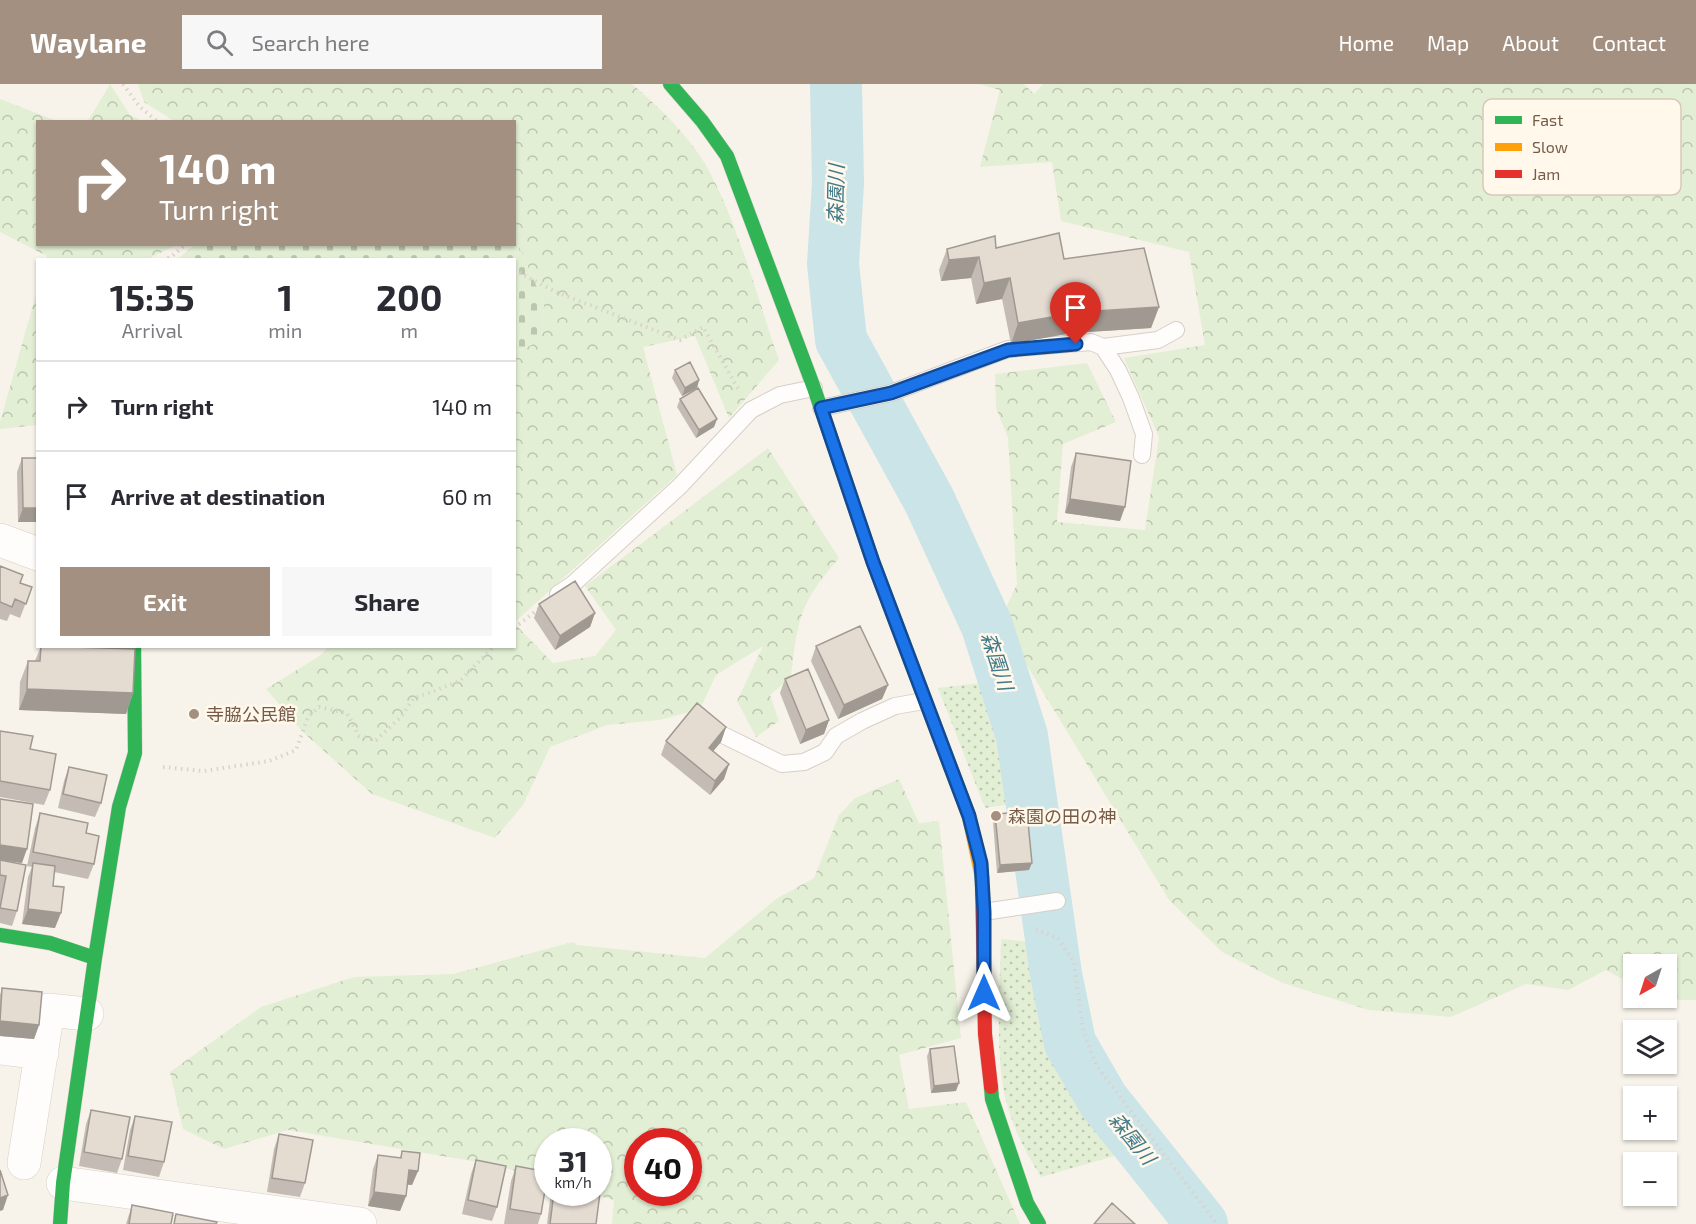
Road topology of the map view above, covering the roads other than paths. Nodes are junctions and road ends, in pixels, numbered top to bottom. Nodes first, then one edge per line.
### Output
1 (670, 84) edge
2 (1176, 330) dead end
3 (1102, 347) junction
4 (814, 388) junction
5 (821, 408) junction
6 (1142, 455) dead end
7 (0, 540) edge
8 (36, 553) edge
9 (551, 598) edge
10 (134, 648) edge
11 (924, 701) junction
12 (723, 735) edge
13 (1056, 901) dead end
14 (984, 912) junction
15 (0, 935) edge
16 (95, 958) junction
17 (87, 1014) junction
18 (0, 1048) edge
19 (42, 1053) junction
20 (24, 1163) dead end
21 (63, 1184) junction
22 (60, 1224) edge
23 (360, 1224) edge
24 (1038, 1224) edge

1 - 4 street
2 - 3 lane
3 - 5 lane
3 - 6 lane
4 - 5 street
4 - 9 lane
5 - 11 street
7 - 8 street
10 - 16 street
11 - 12 lane
11 - 14 street
13 - 14 lane
14 - 24 street
15 - 16 street
16 - 17 street
17 - 19 street
17 - 21 street
18 - 19 street
19 - 20 street
21 - 22 street
21 - 23 street

